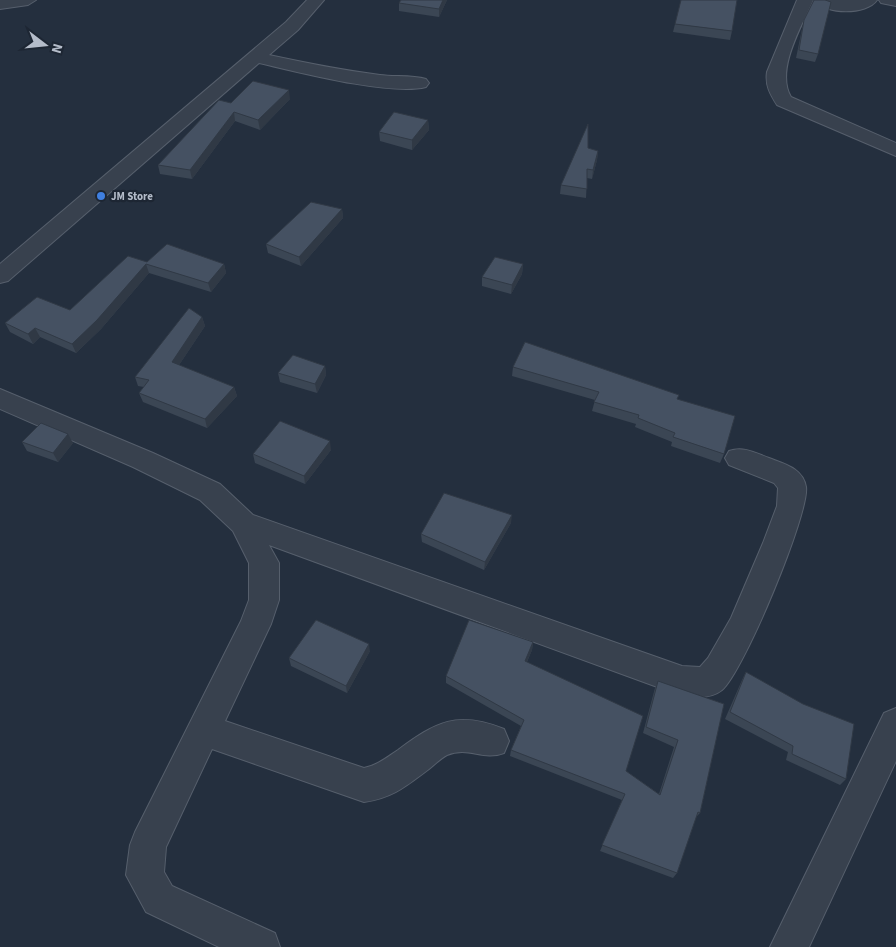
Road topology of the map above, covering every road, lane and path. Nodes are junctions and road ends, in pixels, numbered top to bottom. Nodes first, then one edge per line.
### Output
1 (28, 0) edge
2 (316, 0) edge
3 (805, 0) edge
4 (823, 0) edge
5 (870, 0) edge
6 (887, 0) edge
7 (896, 2) edge
8 (0, 4) edge
9 (255, 57) junction
10 (420, 84) dead end
11 (896, 150) edge
12 (0, 276) edge
13 (0, 398) edge
14 (739, 458) dead end
15 (243, 523) junction
16 (896, 724) edge
17 (204, 730) junction
18 (492, 741) dead end
19 (260, 947) edge
20 (789, 947) edge

1 - 8 street
2 - 9 street
3 - 11 street
4 - 5 street
6 - 7 street
9 - 10 street
9 - 12 street
13 - 15 street
14 - 15 street
15 - 17 street
16 - 20 street
17 - 18 street
17 - 19 street

